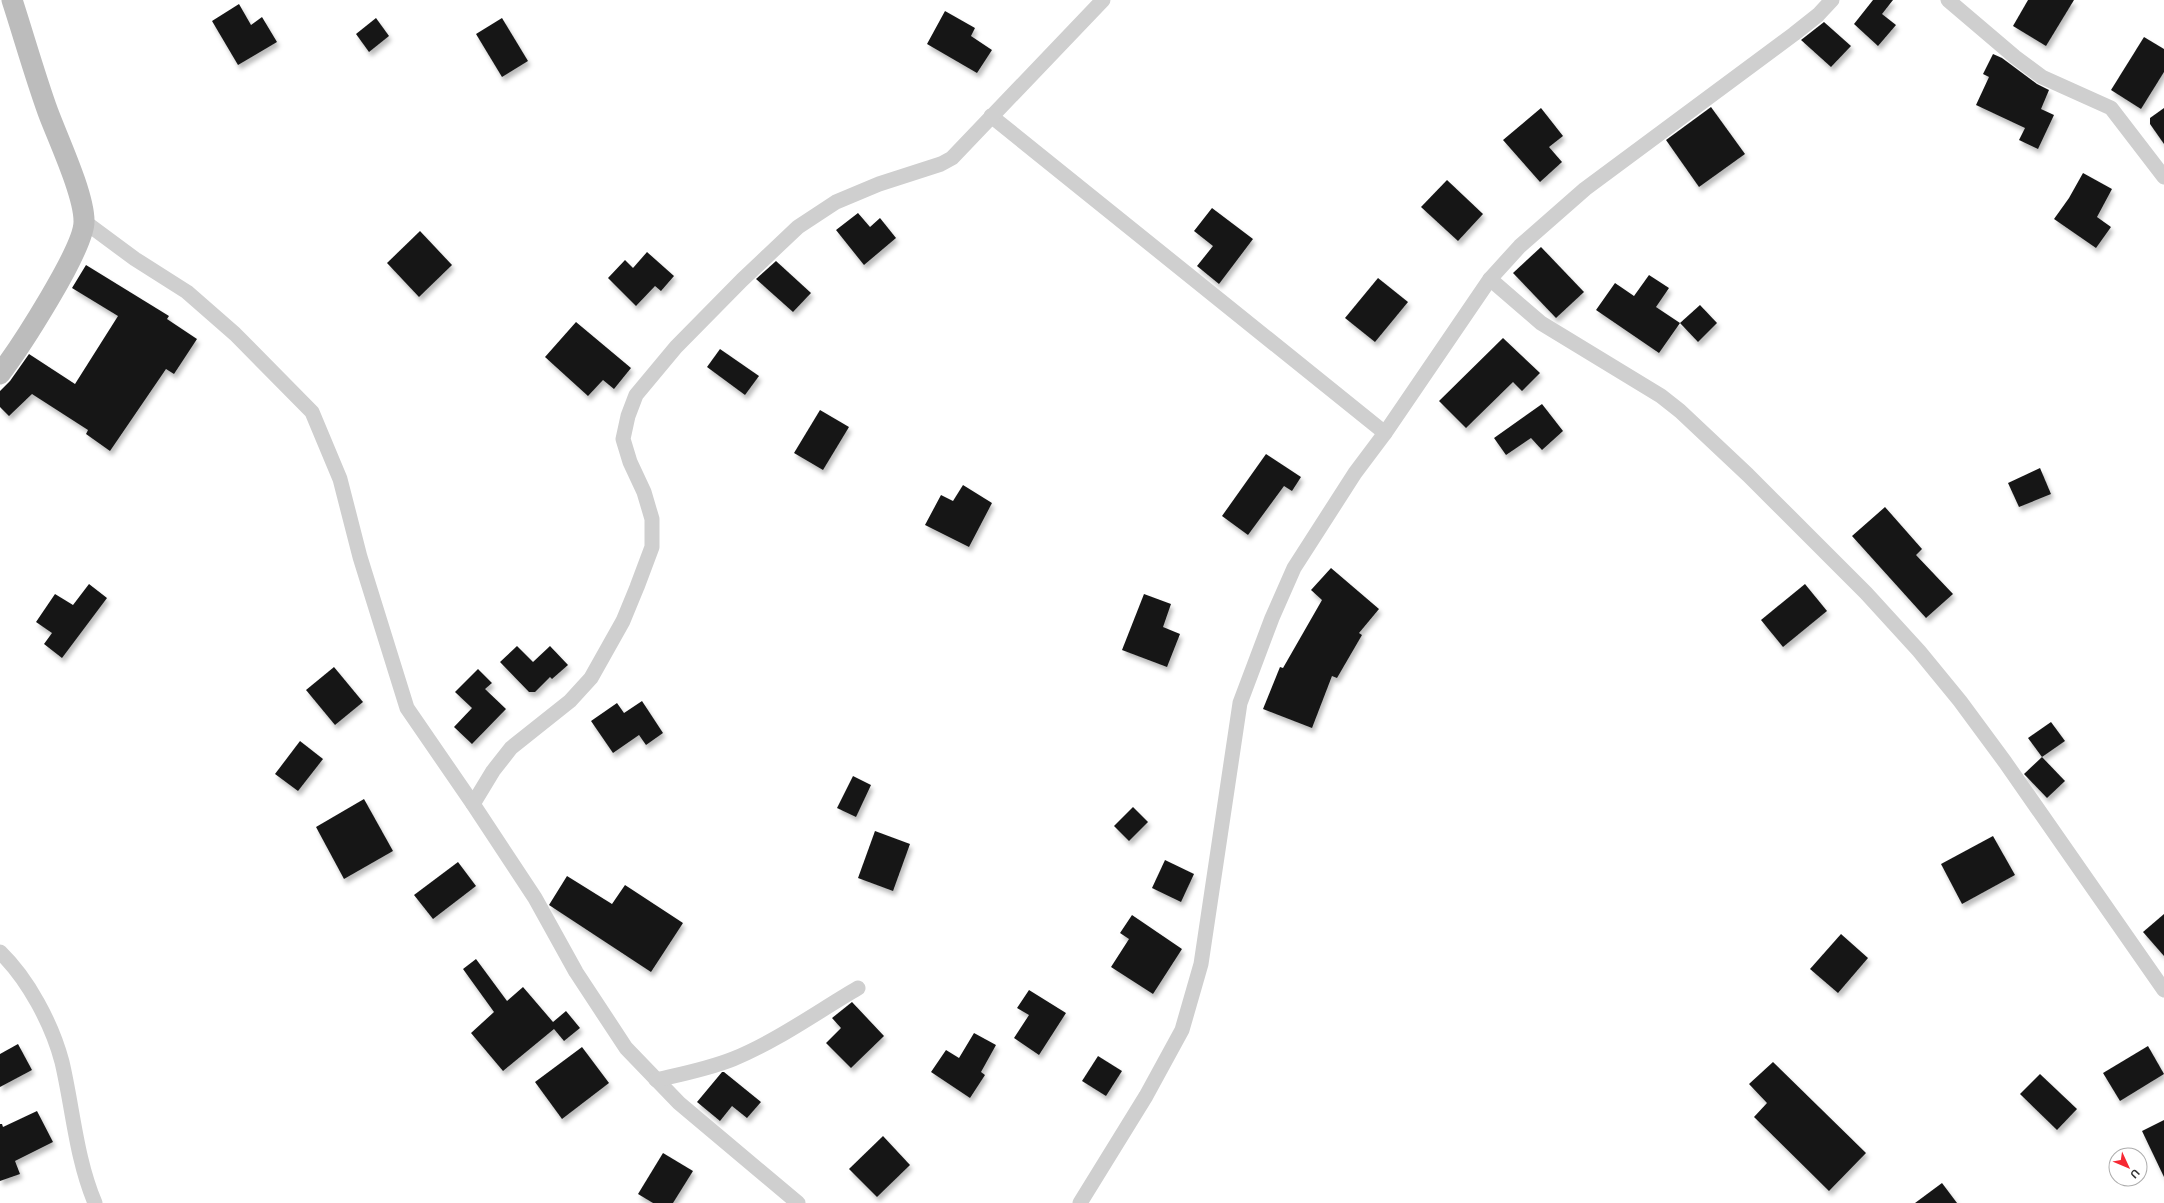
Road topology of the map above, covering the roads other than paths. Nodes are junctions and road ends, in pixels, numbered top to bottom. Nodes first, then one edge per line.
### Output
1 (12, 0) edge
2 (1103, 0) edge
3 (1832, 0) edge
4 (1948, 0) edge
5 (990, 116) junction
6 (2164, 177) edge
7 (84, 222) junction
8 (1490, 279) junction
9 (0, 374) edge
10 (1385, 433) junction
11 (473, 804) junction
12 (0, 952) edge
13 (858, 988) dead end
14 (2164, 990) edge
15 (656, 1080) junction
16 (95, 1203) edge
17 (798, 1203) edge
18 (1080, 1203) edge

1 - 7 street
2 - 5 street
3 - 8 street
4 - 6 street
5 - 10 street
5 - 11 street
7 - 9 street
7 - 11 street
8 - 10 street
8 - 14 street
10 - 18 street
11 - 15 street
12 - 16 street
13 - 15 street
15 - 17 street

